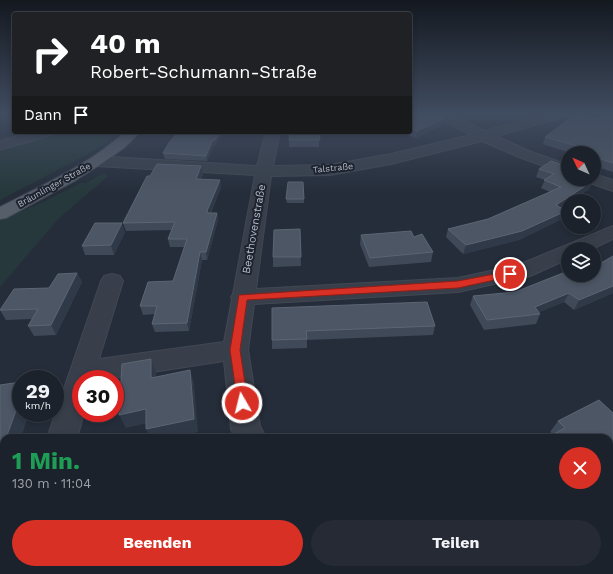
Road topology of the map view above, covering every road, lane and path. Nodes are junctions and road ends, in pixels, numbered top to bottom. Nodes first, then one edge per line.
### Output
1 (20, 140) edge
2 (125, 140) edge
3 (271, 140) edge
4 (468, 140) edge
5 (492, 140) edge
6 (0, 146) edge
7 (101, 161) junction
8 (561, 167) edge
9 (264, 171) junction
10 (601, 182) edge
11 (613, 186) edge
12 (4, 212) edge
13 (613, 232) edge
14 (591, 242) edge
15 (561, 255) edge
16 (112, 281) dead end
17 (242, 297) junction
18 (235, 350) junction
19 (83, 370) edge
20 (96, 370) edge
21 (72, 405) edge
22 (63, 434) edge
23 (249, 434) edge

1 - 6 street
2 - 7 main road, Bräunlinger Straße
3 - 9 street, Beethovenstraße
4 - 9 street, Talstraße
5 - 8 street
7 - 9 street, Talstraße
7 - 12 main road, Bräunlinger Straße
9 - 17 street, Beethovenstraße
10 - 11 street
13 - 14 street
15 - 17 street
16 - 19 street
17 - 18 street, Beethovenstraße
18 - 20 street
18 - 23 street, Beethovenstraße
21 - 22 street

